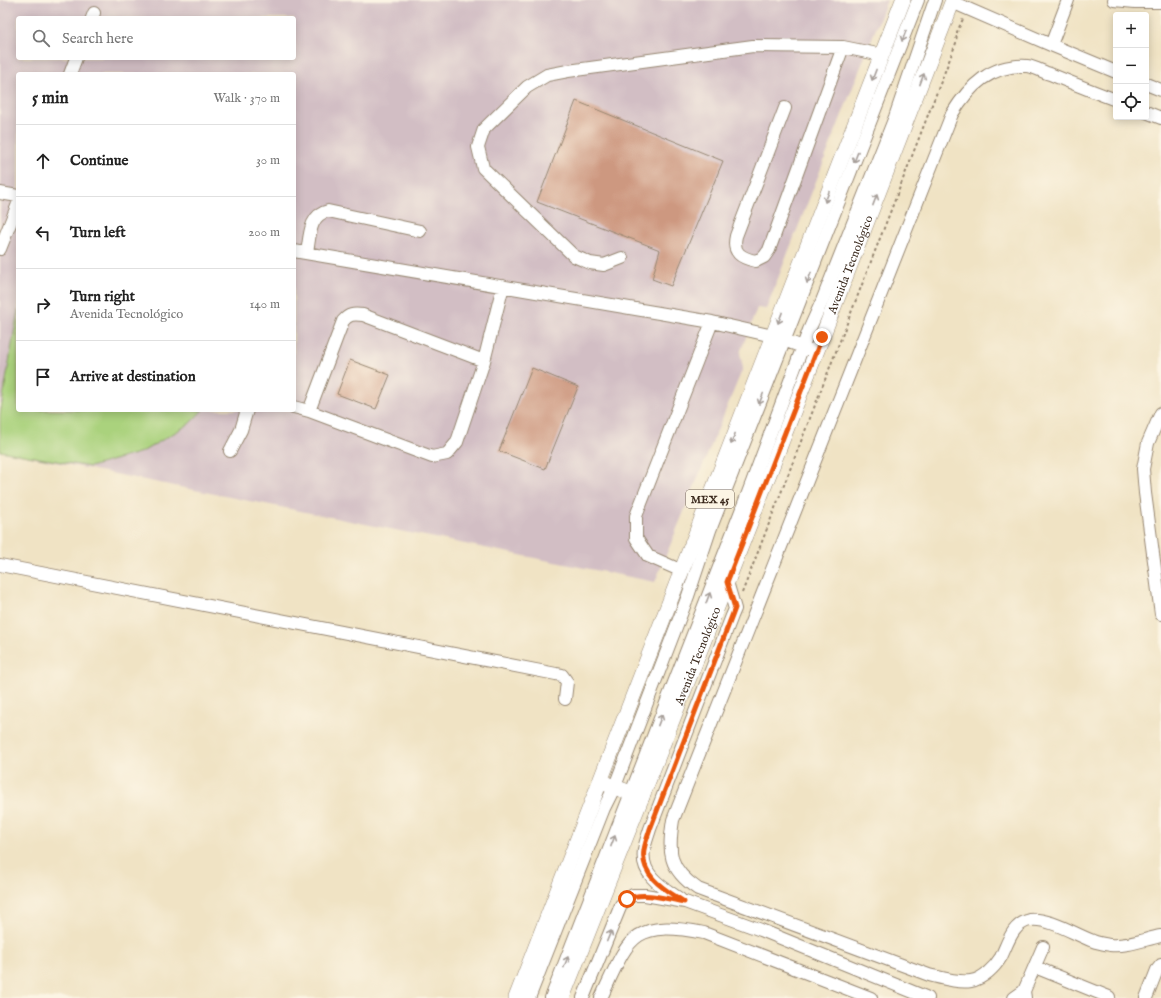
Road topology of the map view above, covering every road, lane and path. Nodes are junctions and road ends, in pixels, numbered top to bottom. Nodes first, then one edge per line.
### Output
1 (903, 0) edge
2 (918, 0) edge
3 (935, 0) edge
4 (1068, 0) edge
5 (1114, 0) edge
6 (952, 1) edge
7 (1161, 2) edge
8 (967, 8) junction
9 (1051, 45) junction
10 (843, 47) junction
11 (882, 55) junction
12 (75, 60) edge
13 (1113, 71) edge
14 (71, 72) edge
15 (1149, 85) edge
16 (1161, 90) edge
17 (1113, 99) edge
18 (785, 108) dead end
19 (1149, 113) edge
20 (1161, 118) edge
21 (0, 193) edge
22 (16, 196) edge
23 (16, 209) edge
24 (420, 231) dead end
25 (0, 249) edge
26 (296, 251) edge
27 (307, 253) junction
28 (622, 258) dead end
29 (503, 286) junction
30 (712, 322) junction
31 (779, 338) junction
32 (810, 349) junction
33 (484, 361) junction
34 (296, 408) edge
35 (309, 411) junction
36 (247, 412) edge
37 (1161, 413) edge
38 (230, 451) dead end
39 (0, 566) edge
40 (682, 571) junction
41 (727, 582) junction
42 (735, 608) junction
43 (1161, 614) edge
44 (565, 699) dead end
45 (608, 784) junction
46 (637, 795) junction
47 (684, 902) junction
48 (1161, 936) edge
49 (1043, 947) dead end
50 (1161, 965) edge
51 (1035, 967) junction
52 (1021, 996) edge
53 (1109, 997) dead end
54 (516, 998) edge
55 (529, 998) edge
56 (551, 998) edge
57 (562, 998) edge
58 (583, 998) edge
59 (601, 998) edge
60 (871, 998) edge
61 (928, 998) edge
62 (1146, 998) edge

1 - 11 main road, MEX 45
2 -> 31 street
3 - 32 street
4 - 9 street
5 - 7 street
6 - 8 street
32 -> 6 main road, Avenida Tecnológico
8 - 9 street
8 - 42 path
9 - 13 street
10 - 11 street
10 - 18 street
10 - 28 street
11 -> 31 main road, MEX 45
12 - 14 street
15 - 16 street
17 - 48 street
19 - 20 street
21 - 22 street
23 - 25 street
24 - 27 street
26 - 27 street
27 - 29 street
29 - 30 street
29 - 33 street
30 - 31 street
30 - 40 street
31 - 32 street
31 -> 40 main road, MEX 45
31 -> 45 street
32 - 41 main road, Avenida Tecnológico
46 -> 32 street
33 - 35 street
33 - 35 street
34 - 35 street
36 - 38 street
37 - 43 street
39 - 44 street
40 - 45 main road, MEX 45
41 - 42 street
41 - 46 main road, Avenida Tecnológico
42 - 47 street
45 - 46 main road
45 - 54 main road, MEX 45
45 - 55 street
56 -> 46 street
46 - 57 main road, Avenida Tecnológico
58 -> 47 street
47 - 61 street
49 - 51 street
50 - 62 street
51 - 52 street
51 - 53 street
59 - 60 street

